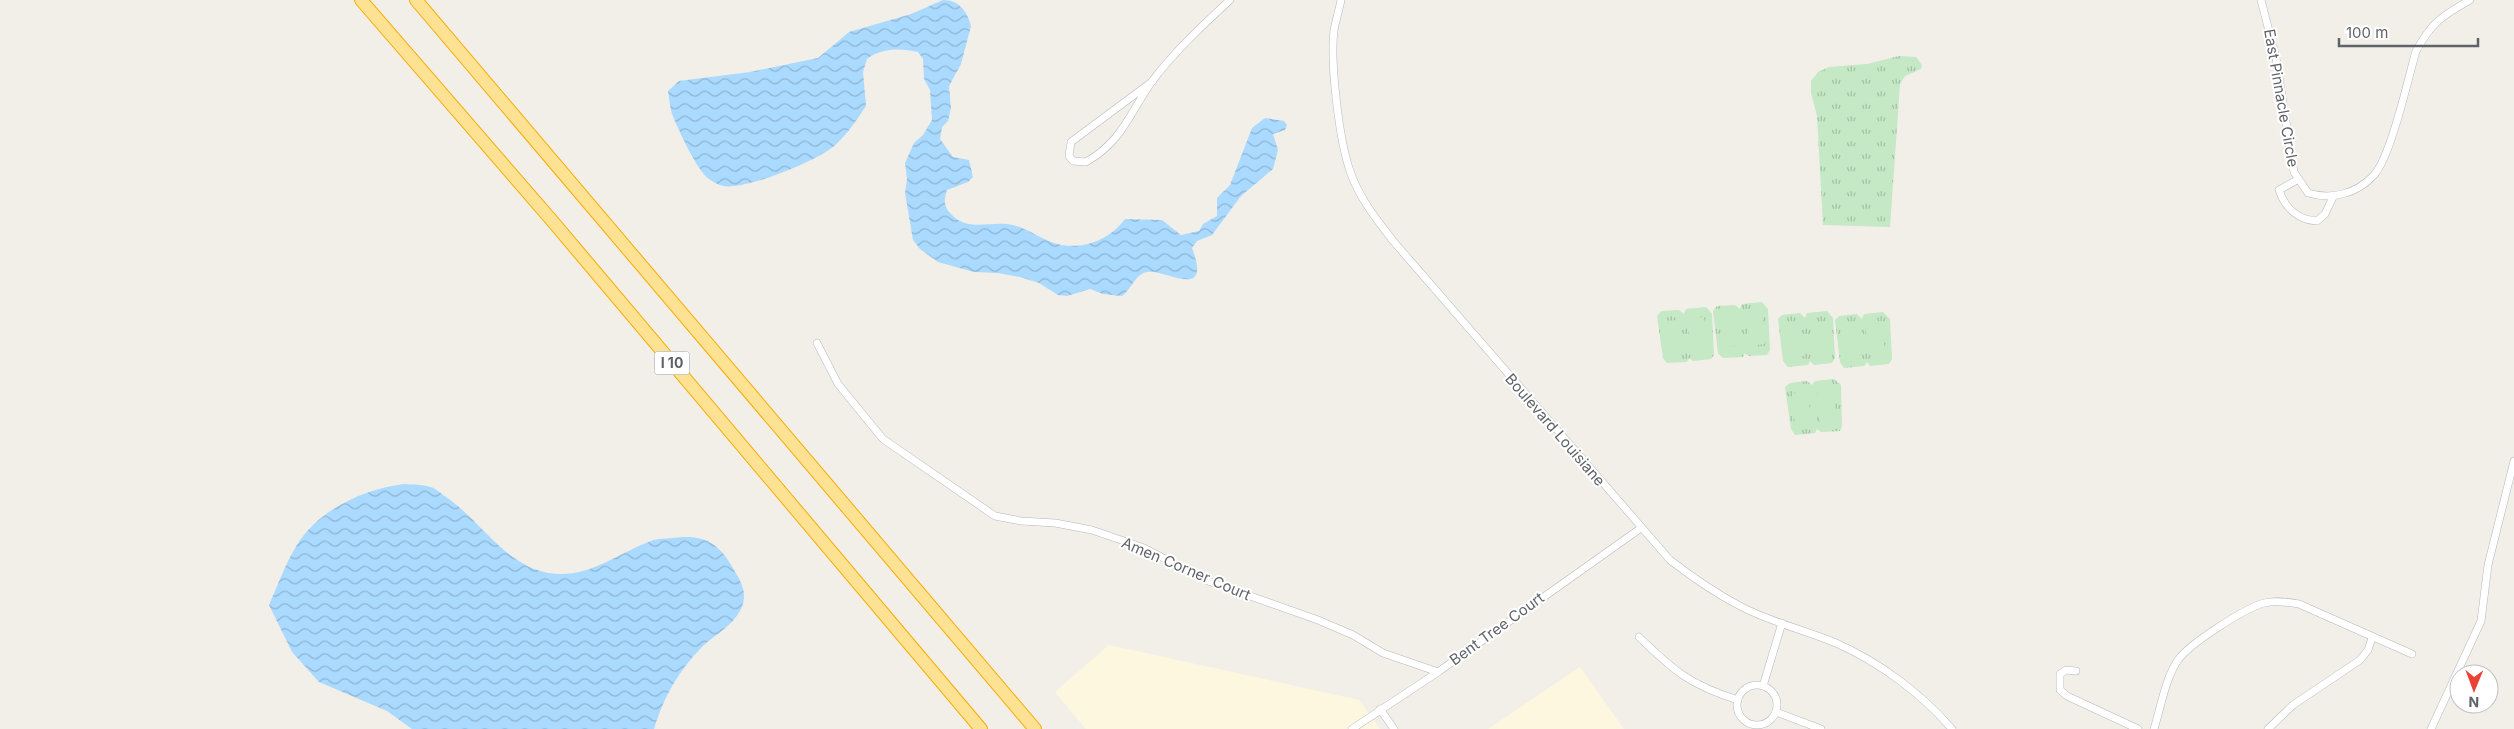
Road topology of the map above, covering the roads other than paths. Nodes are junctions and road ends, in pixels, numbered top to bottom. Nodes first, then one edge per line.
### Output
1 (361, 0) edge
2 (416, 0) edge
3 (1230, 0) edge
4 (1341, 0) edge
5 (2261, 0) edge
6 (2470, 0) edge
7 (1153, 81) junction
8 (2297, 180) junction
9 (2333, 197) junction
10 (817, 343) dead end
11 (2514, 461) edge
12 (1641, 528) junction
13 (1782, 622) junction
14 (1639, 637) dead end
15 (2372, 638) junction
16 (2412, 654) dead end
17 (2076, 671) dead end
18 (1438, 672) junction
19 (1763, 686) junction
20 (1738, 700) junction
21 (1380, 710) junction
22 (1776, 712) junction
23 (1751, 727) edge
24 (981, 729) edge
25 (1035, 729) edge
26 (1352, 729) edge
27 (1394, 729) edge
28 (1822, 729) edge
29 (1952, 729) edge
30 (2138, 729) edge
31 (2154, 729) edge
32 (2268, 729) edge
33 (2431, 729) edge

1 - 24 highway, I 10
2 - 25 highway, I 10
3 - 7 street
4 - 12 street, Boulevard Louisiane
5 - 8 street, East Pinnacle Circle
6 - 9 street
7 - 7 street
8 - 9 street, East Pinnacle Circle
8 - 9 street
10 - 18 street, Amen Corner Court
11 - 33 street
12 - 13 street, Boulevard Louisiane
12 - 18 street, Bent Tree Court
13 - 19 street
13 - 29 street, Boulevard Louisiane
14 - 20 street
15 - 16 street
15 - 31 street
15 - 32 street
17 - 30 street
18 - 21 street, Bent Tree Court
19 - 20 street
19 - 22 street
20 - 23 street
21 - 26 street, Bent Tree Court
21 - 27 street
22 - 23 street
22 - 28 street

